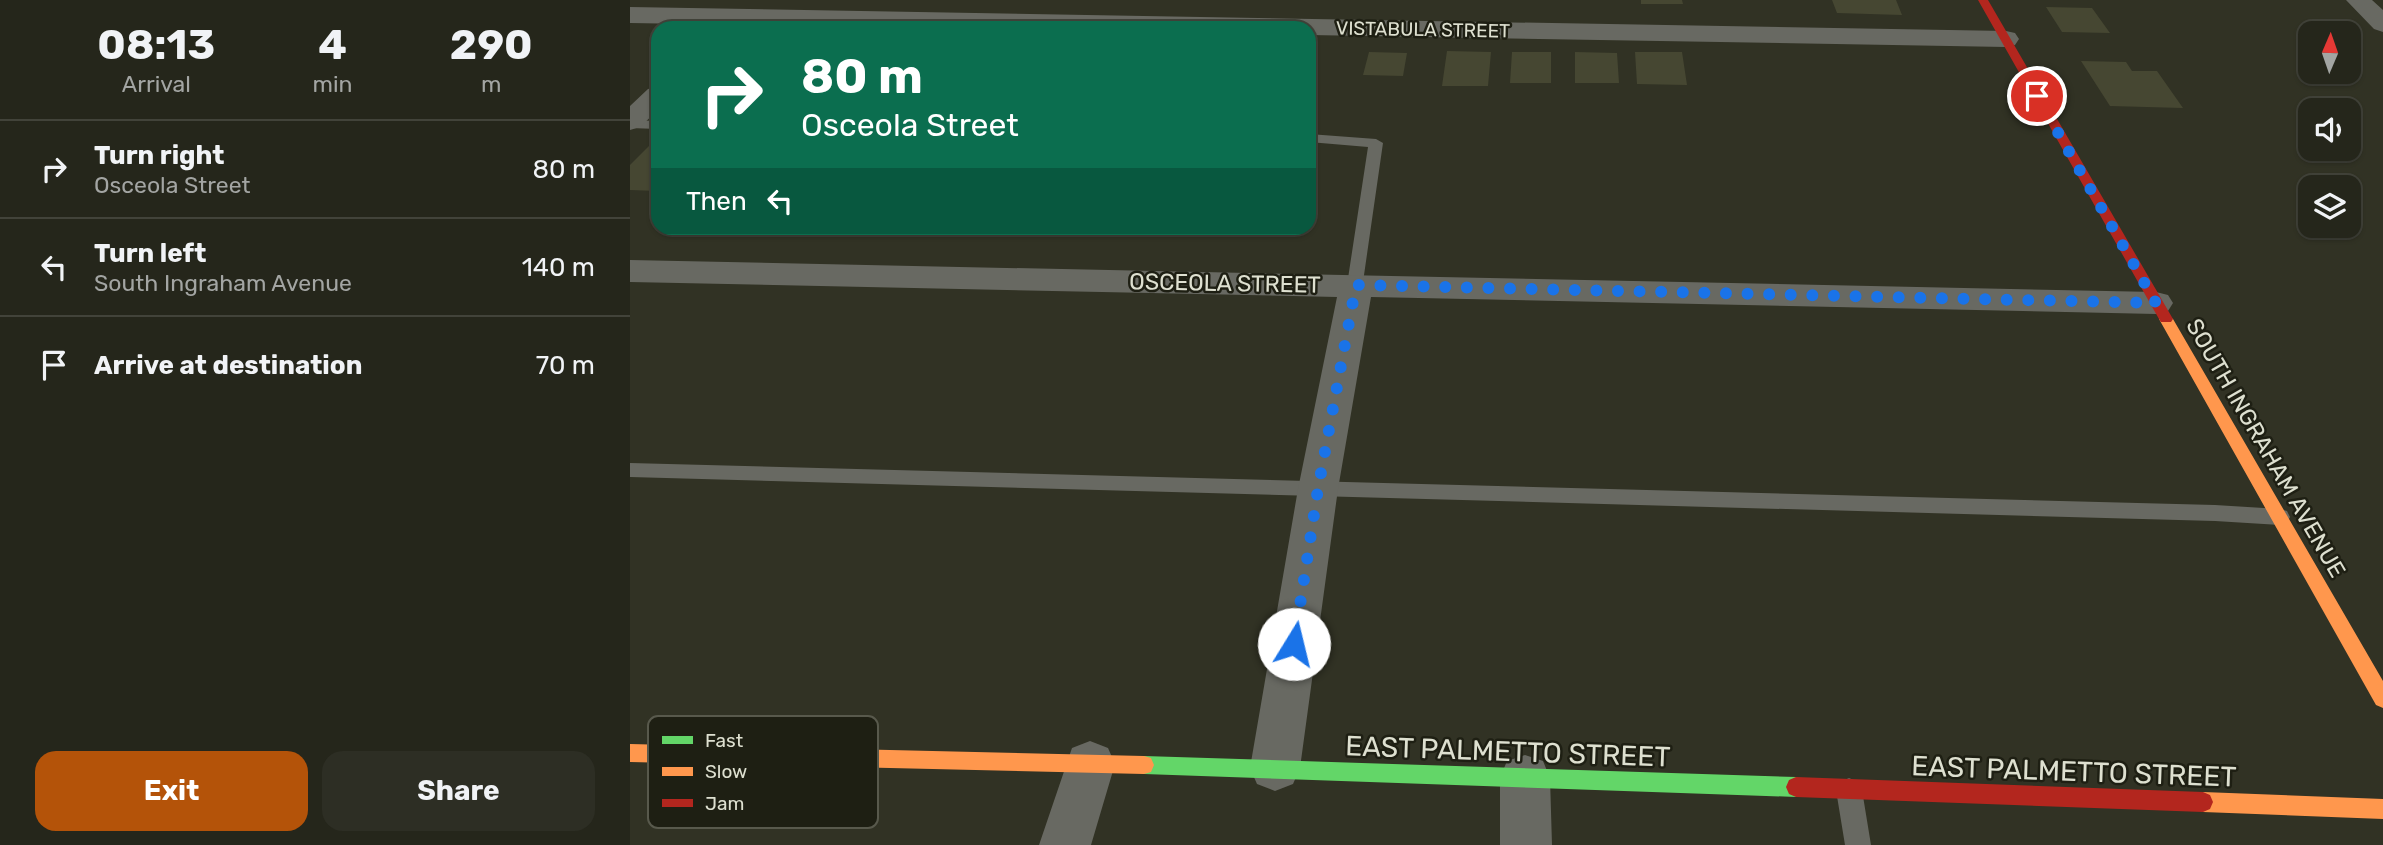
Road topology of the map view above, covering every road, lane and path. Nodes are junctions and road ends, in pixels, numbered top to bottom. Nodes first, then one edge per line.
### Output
1 (1172, 0) edge
2 (1983, 0) edge
3 (2358, 0) edge
4 (630, 15) edge
5 (740, 15) edge
6 (1019, 21) edge
7 (1161, 21) edge
8 (1316, 23) edge
9 (2383, 23) edge
10 (2006, 39) junction
11 (651, 102) edge
12 (630, 123) edge
13 (651, 124) edge
14 (1316, 139) edge
15 (630, 271) edge
16 (1356, 285) junction
17 (2156, 303) junction
18 (630, 470) edge
19 (1318, 489) junction
20 (2281, 517) junction
21 (2383, 699) edge
22 (630, 753) edge
23 (648, 753) edge
24 (878, 759) edge
25 (1090, 764) junction
26 (1275, 768) junction
27 (1525, 778) junction
28 (1849, 790) junction
29 (2383, 809) edge
30 (1065, 845) edge
31 (1526, 845) edge
32 (1858, 845) edge

1 - 7 street
2 - 10 street, SOUTH INGRAHAM AVENUE
3 - 9 street
4 - 5 street, VISTABULA STREET
5 - 6 street, VISTABULA STREET
8 - 10 street, VISTABULA STREET
10 - 17 street, SOUTH INGRAHAM AVENUE
11 - 12 street
12 - 13 lane
14 - 16 lane
15 - 16 street, OSCEOLA STREET
16 - 17 street, OSCEOLA STREET
16 - 19 street
17 - 20 street, SOUTH INGRAHAM AVENUE
18 - 19 lane
19 - 20 lane
19 - 26 street
20 - 21 street, SOUTH INGRAHAM AVENUE
22 - 23 street, EAST PALMETTO STREET
24 - 25 street, EAST PALMETTO STREET
25 - 26 street, EAST PALMETTO STREET
25 - 30 street
26 - 27 street, EAST PALMETTO STREET
27 - 28 street, EAST PALMETTO STREET
27 - 31 street
28 - 29 street, EAST PALMETTO STREET
28 - 32 lane

